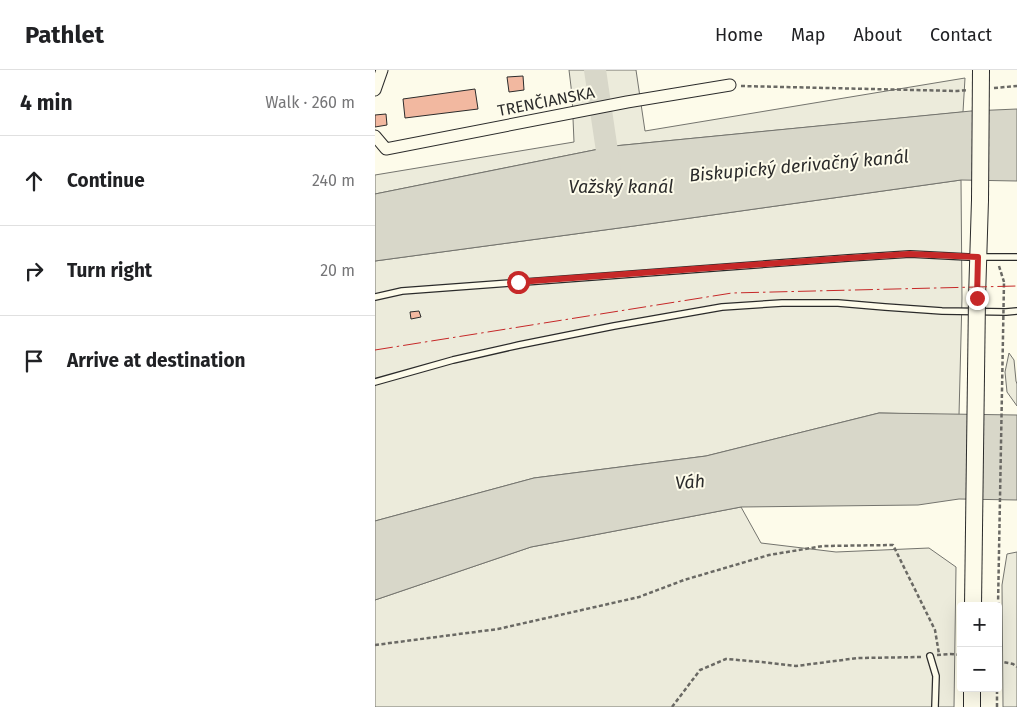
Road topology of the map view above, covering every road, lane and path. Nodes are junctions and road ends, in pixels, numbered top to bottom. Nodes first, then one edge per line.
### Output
1 (382, 70) edge
2 (981, 70) edge
3 (730, 85) joint
4 (1017, 86) edge
5 (987, 88) dead end
6 (375, 90) edge
7 (967, 90) dead end
8 (375, 136) edge
9 (978, 257) junction
10 (996, 257) junction
11 (1017, 257) edge
12 (375, 297) edge
13 (1017, 311) edge
14 (375, 382) edge
15 (973, 602) edge
16 (998, 602) edge
17 (375, 645) edge
18 (940, 655) junction
19 (957, 655) edge
20 (930, 656) junction
21 (1002, 663) edge
22 (1017, 667) edge
23 (972, 692) edge
24 (997, 692) edge
25 (672, 707) edge
26 (935, 707) edge
27 (971, 707) edge
28 (997, 707) edge

1 - 6 street
2 - 9 main road, bridge
3 - 7 path
3 - 8 street, TRENČIANSKA
4 - 5 path
9 - 10 lane
9 - 12 lane
9 - 15 main road, bridge
10 - 11 lane
10 - 16 path, bridge
13 - 14 lane
17 - 18 path
18 - 19 path
18 - 20 path
20 - 25 path
20 - 26 lane
21 - 22 path
23 - 27 main road
24 - 28 path

